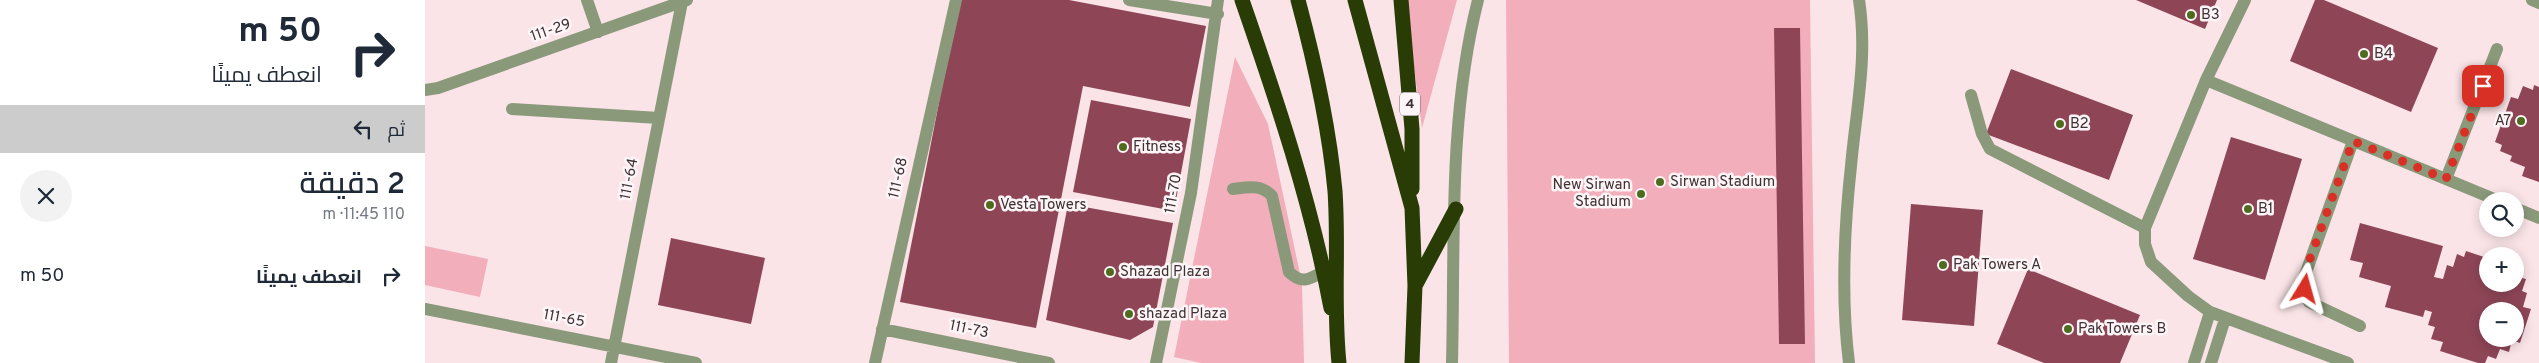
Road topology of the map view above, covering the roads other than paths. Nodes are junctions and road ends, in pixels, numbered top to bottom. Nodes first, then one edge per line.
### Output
1 (587, 0) edge
2 (956, 0) edge
3 (1129, 0) edge
4 (1218, 0) edge
5 (1242, 0) edge
6 (1298, 0) edge
7 (1355, 0) edge
8 (1401, 0) edge
9 (1478, 0) edge
10 (1859, 0) edge
11 (2245, 0) edge
12 (2532, 0) edge
13 (684, 1) edge
14 (2539, 3) edge
15 (1218, 14) junction
16 (598, 32) junction
17 (2497, 49) dead end
18 (2206, 80) junction
19 (425, 90) edge
20 (1971, 95) dead end
21 (512, 109) dead end
22 (659, 118) junction
23 (2353, 141) junction
24 (2446, 179) junction
25 (1233, 189) dead end
26 (2479, 193) edge
27 (1413, 208) junction
28 (1456, 209) junction
29 (2524, 212) edge
30 (2539, 218) edge
31 (2145, 228) junction
32 (1324, 272) junction
33 (1415, 286) junction
34 (425, 309) edge
35 (2210, 312) junction
36 (2225, 319) junction
37 (2360, 326) dead end
38 (882, 329) junction
39 (1335, 331) junction
40 (615, 345) junction
41 (611, 363) edge
42 (696, 363) edge
43 (875, 363) edge
44 (1049, 363) edge
45 (1156, 363) edge
46 (1339, 363) edge
47 (1412, 363) edge
48 (1453, 363) edge
49 (1849, 363) edge
50 (2195, 363) edge
51 (2211, 363) edge
52 (2349, 363) edge

1 - 16 street
2 - 38 street, 111-68
3 - 15 street
4 - 15 street, 111-70
5 - 32 highway
6 - 39 highway
7 - 27 highway
8 - 27 highway, 4
9 - 28 street
10 - 49 street
11 - 18 street
12 - 14 street
13 - 16 street, 111-29
13 - 22 street, 111-64
15 - 45 street, 111-70
16 - 19 street, 111-29
17 - 24 street
18 - 23 street
18 - 31 street
20 - 31 street
21 - 22 street
22 - 40 street, 111-64
23 - 24 street
23 - 37 street
24 - 26 street
25 - 32 street
27 - 33 highway
28 - 33 highway
28 - 48 street
29 - 30 street
31 - 35 street
32 - 39 highway
33 - 47 highway
34 - 40 street, 111-65
35 - 36 street
35 - 50 street
36 - 51 street
36 - 52 street
38 - 43 street, 111-68
38 - 44 street, 111-73
39 - 46 highway
40 - 41 street, 111-64
40 - 42 street, 111-65

